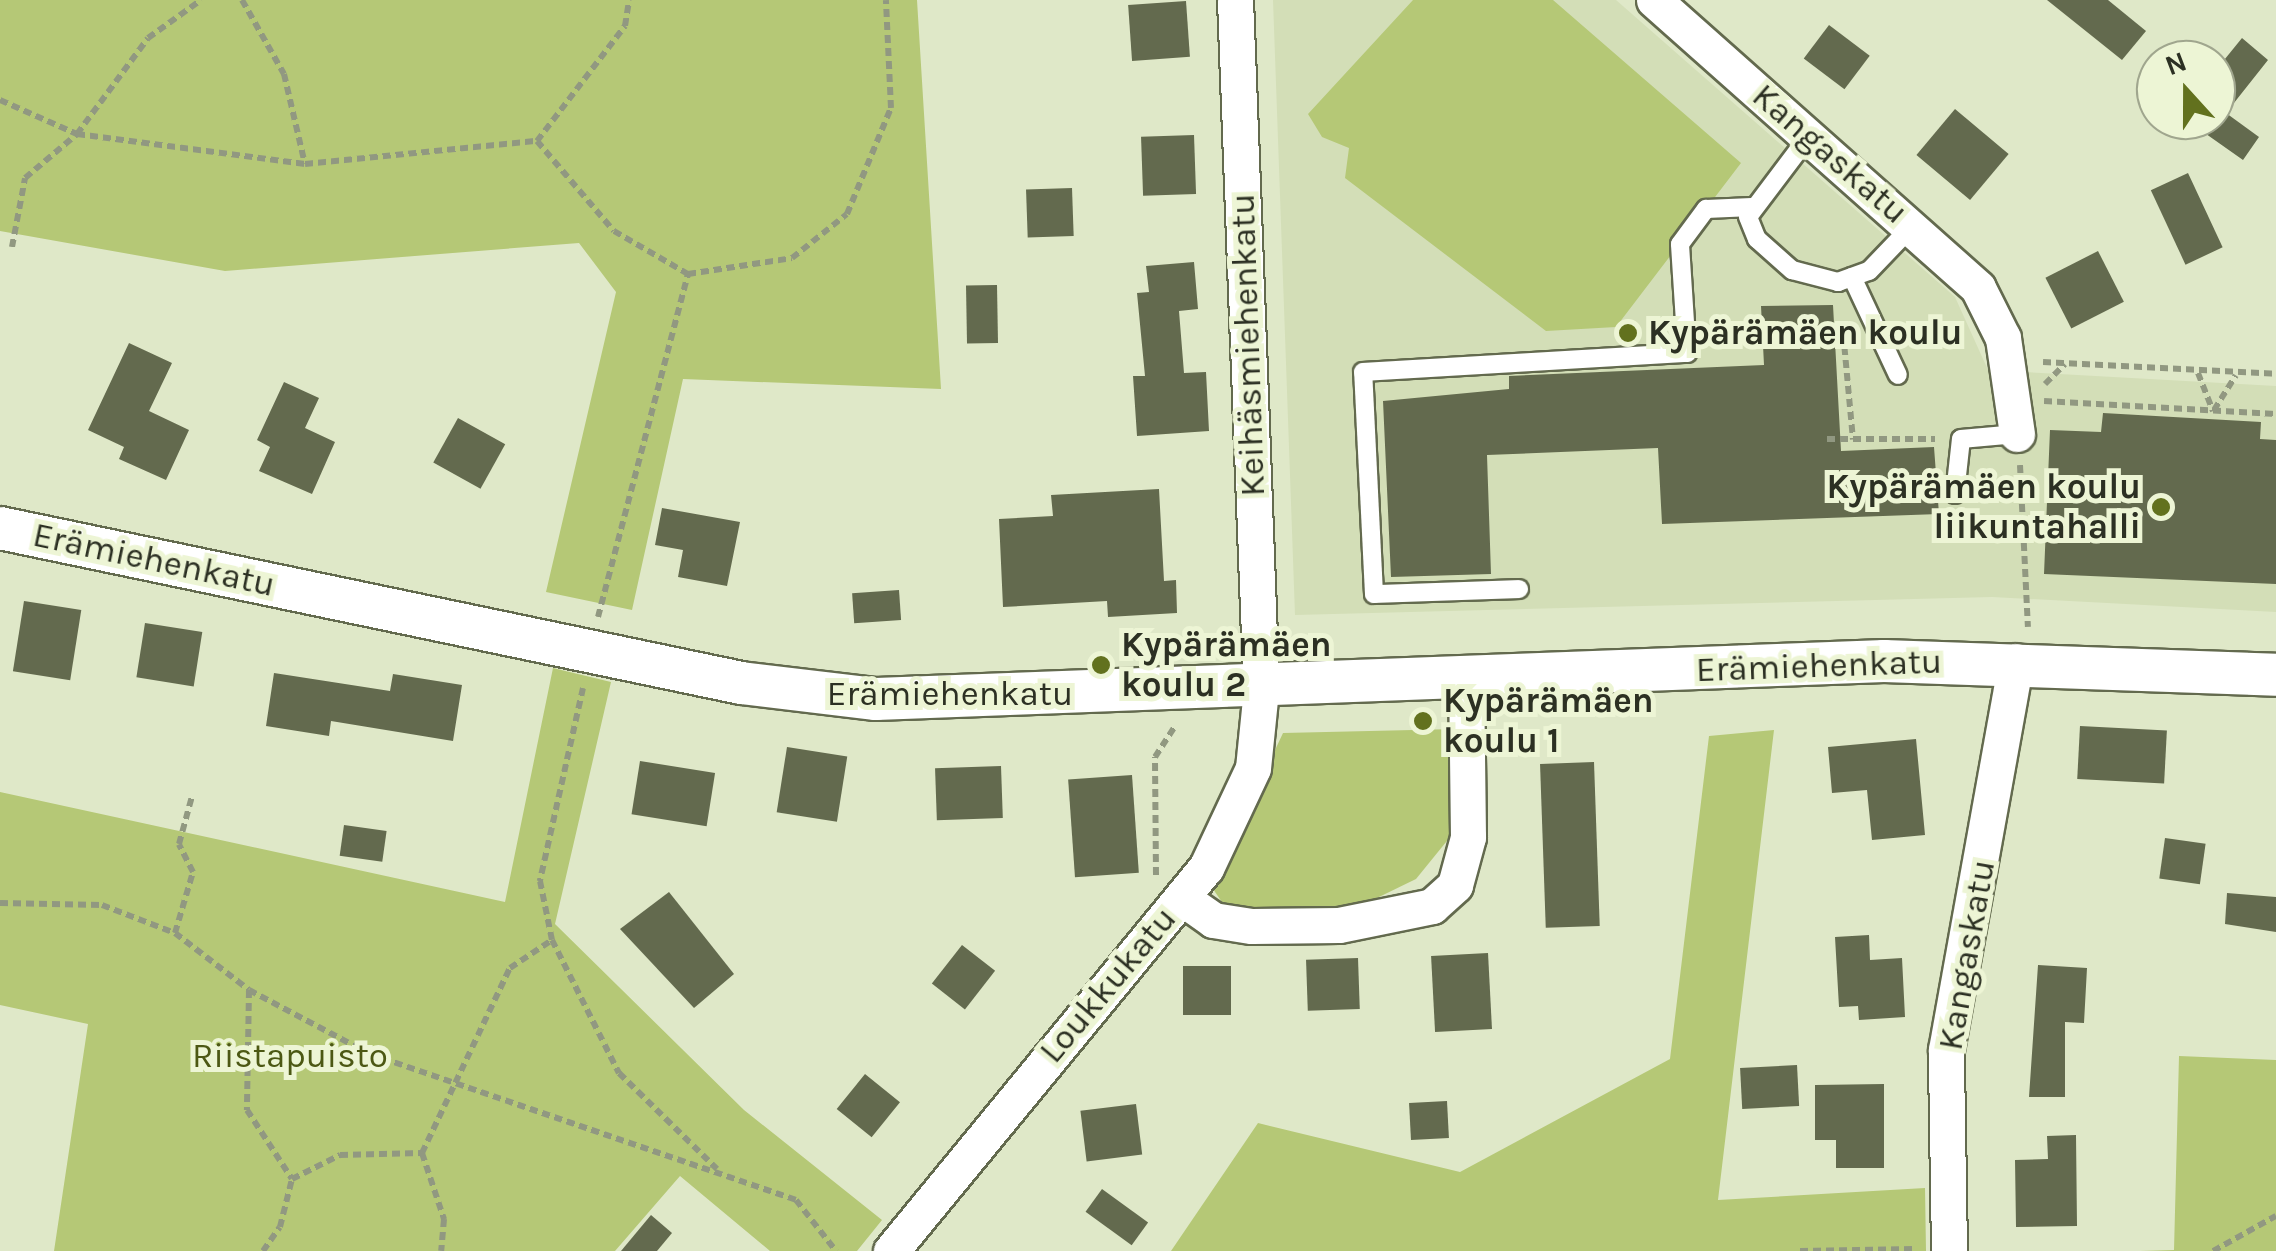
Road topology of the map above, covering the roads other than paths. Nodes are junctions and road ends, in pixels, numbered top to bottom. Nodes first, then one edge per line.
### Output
1 (1235, 0) edge
2 (1654, 0) edge
3 (1808, 136) junction
4 (1752, 208) junction
5 (1912, 226) junction
6 (1845, 279) junction
7 (1898, 375) dead end
8 (2015, 417) joint
9 (1955, 494) dead end
10 (0, 528) edge
11 (1519, 588) dead end
12 (2022, 644) junction
13 (2276, 675) edge
14 (1466, 680) junction
15 (1261, 689) junction
16 (1182, 898) junction
17 (891, 1251) edge
18 (1948, 1251) edge

1 - 15 street, Keihäsmiehenkatu
2 - 3 street, Kangaskatu
3 - 4 lane
3 - 5 street, Kangaskatu
4 - 6 lane
4 - 11 lane
5 - 6 lane
5 - 8 street, Kangaskatu
6 - 7 lane
8 - 9 lane
10 - 15 street, Erämiehenkatu
12 - 13 street, Erämiehenkatu
12 - 14 street, Erämiehenkatu
12 - 18 street, Kangaskatu
14 - 15 street, Erämiehenkatu
14 - 16 street
15 - 16 street, Loukkukatu
16 - 17 street, Loukkukatu

